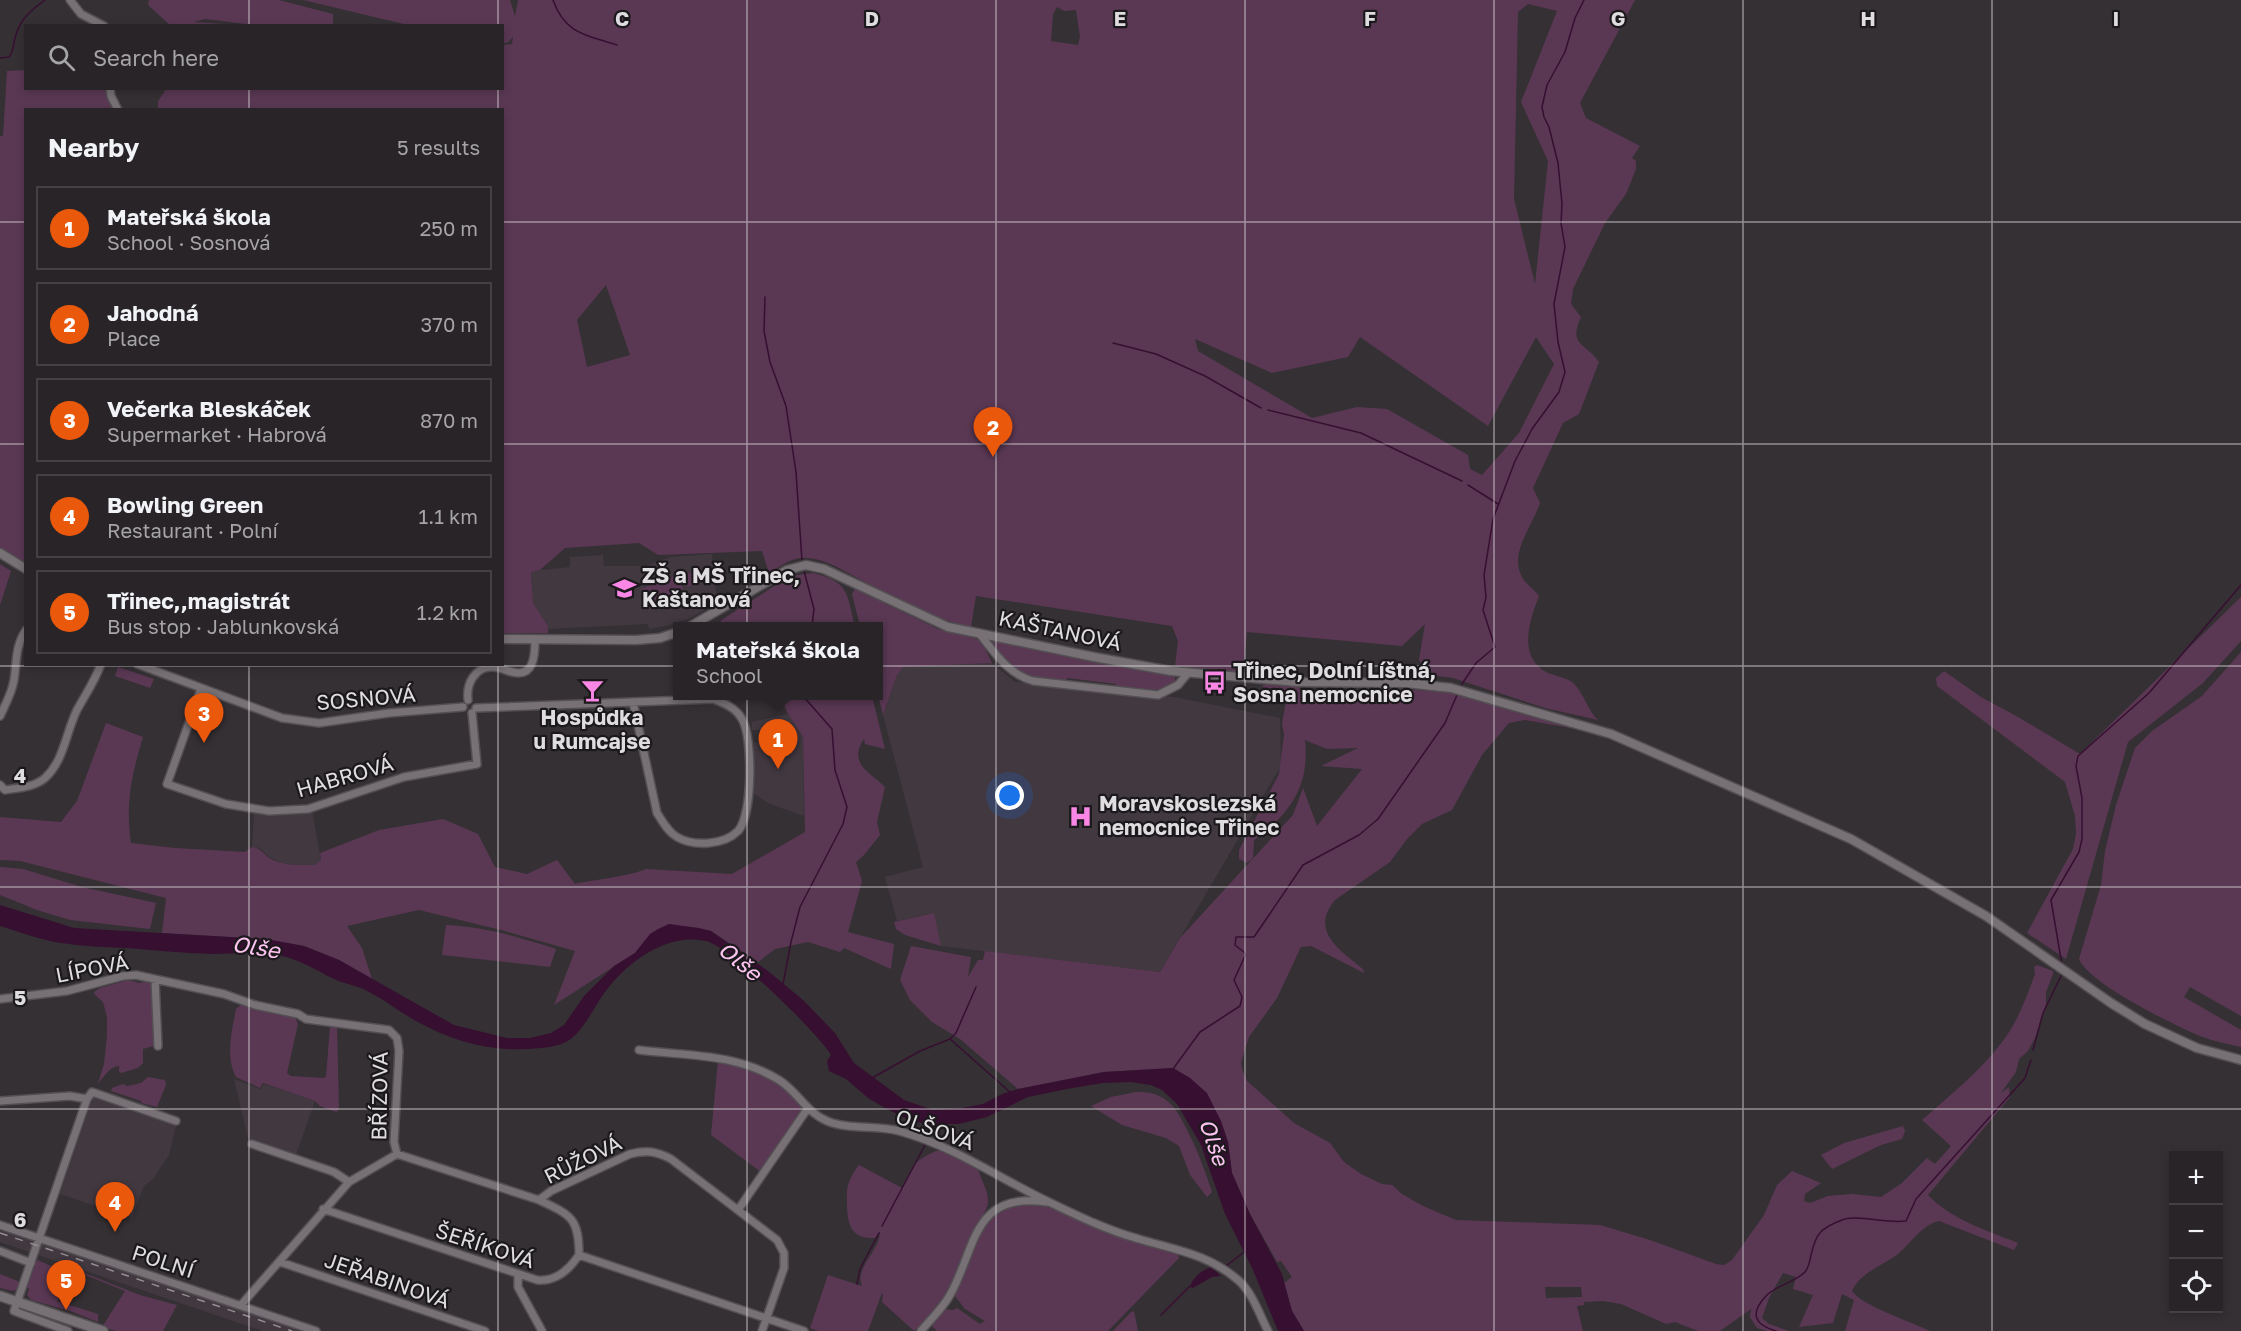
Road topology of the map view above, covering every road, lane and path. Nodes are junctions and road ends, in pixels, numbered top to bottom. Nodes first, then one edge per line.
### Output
1 (70, 0) edge
2 (100, 24) edge
3 (111, 90) edge
4 (117, 108) edge
5 (0, 553) edge
6 (24, 568) edge
7 (699, 622) edge
8 (24, 633) edge
9 (979, 633) junction
10 (673, 634) edge
11 (504, 639) edge
12 (535, 640) junction
13 (100, 666) edge
14 (142, 666) edge
15 (1188, 673) junction
16 (201, 689) junction
17 (468, 700) junction
18 (686, 700) edge
19 (716, 700) edge
20 (633, 702) junction
21 (463, 707) junction
22 (474, 710) junction
23 (0, 716) edge
24 (2, 788) edge
25 (155, 979) junction
26 (0, 999) edge
27 (397, 1038) joint
28 (158, 1046) dead end
29 (639, 1050) dead end
30 (2241, 1060) edge
31 (87, 1099) junction
32 (0, 1101) edge
33 (808, 1108) junction
34 (176, 1121) dead end
35 (252, 1144) dead end
36 (397, 1154) junction
37 (349, 1182) junction
38 (539, 1200) junction
39 (1051, 1203) junction
40 (323, 1209) junction
41 (738, 1210) junction
42 (0, 1225) edge
43 (39, 1239) junction
44 (0, 1251) edge
45 (579, 1255) junction
46 (280, 1262) junction
47 (31, 1263) junction
48 (518, 1275) junction
49 (0, 1296) edge
50 (18, 1302) junction
51 (241, 1305) junction
52 (766, 1318) junction
53 (44, 1323) junction
54 (40, 1331) edge
55 (68, 1331) edge
56 (100, 1331) edge
57 (316, 1331) edge
58 (485, 1331) edge
59 (542, 1331) edge
60 (762, 1331) edge
61 (804, 1331) edge
62 (921, 1331) edge
63 (1268, 1331) edge

1 - 2 street
3 - 4 street
5 - 6 street
7 - 9 street, KAŠTANOVÁ
8 - 23 street
9 - 15 street, KAŠTANOVÁ
9 - 15 street
10 - 12 street
11 - 12 street
12 - 17 street
13 - 24 street
14 - 16 street, SOSNOVÁ
15 - 30 street, KAŠTANOVÁ
16 - 21 street, SOSNOVÁ
16 - 22 street, HABROVÁ
17 - 21 street
17 - 22 street
18 - 20 street
19 - 20 street
20 - 22 street
21 - 22 street
25 - 26 street, LÍPOVÁ
25 - 27 street, LÍPOVÁ
25 - 28 street
27 - 36 street, BŘÍZOVÁ
29 - 33 street, OLŠOVÁ
31 - 32 street
31 - 34 street
31 - 43 street
33 - 39 street, OLŠOVÁ
33 - 41 street
35 - 37 street
36 - 37 street
36 - 38 street, RŮŽOVÁ
37 - 40 street
38 - 41 street, RŮŽOVÁ
38 - 45 street
39 - 62 street, OLŠOVÁ
39 - 63 street, OLŠOVÁ
40 - 46 street
40 - 48 street, ŠEŘÍKOVÁ
41 - 52 street, RŮŽOVÁ
42 - 43 street, POLNÍ
43 - 47 street
43 - 51 street, POLNÍ
44 - 47 street
45 - 48 street, ŠEŘÍKOVÁ
45 - 52 street
46 - 51 street
46 - 58 street, JEŘABINOVÁ
47 - 50 street
48 - 59 street
49 - 50 main road
50 - 53 street
50 - 56 main road
51 - 57 street, POLNÍ
52 - 60 street, RŮŽOVÁ
52 - 61 street
53 - 54 street
53 - 55 street

